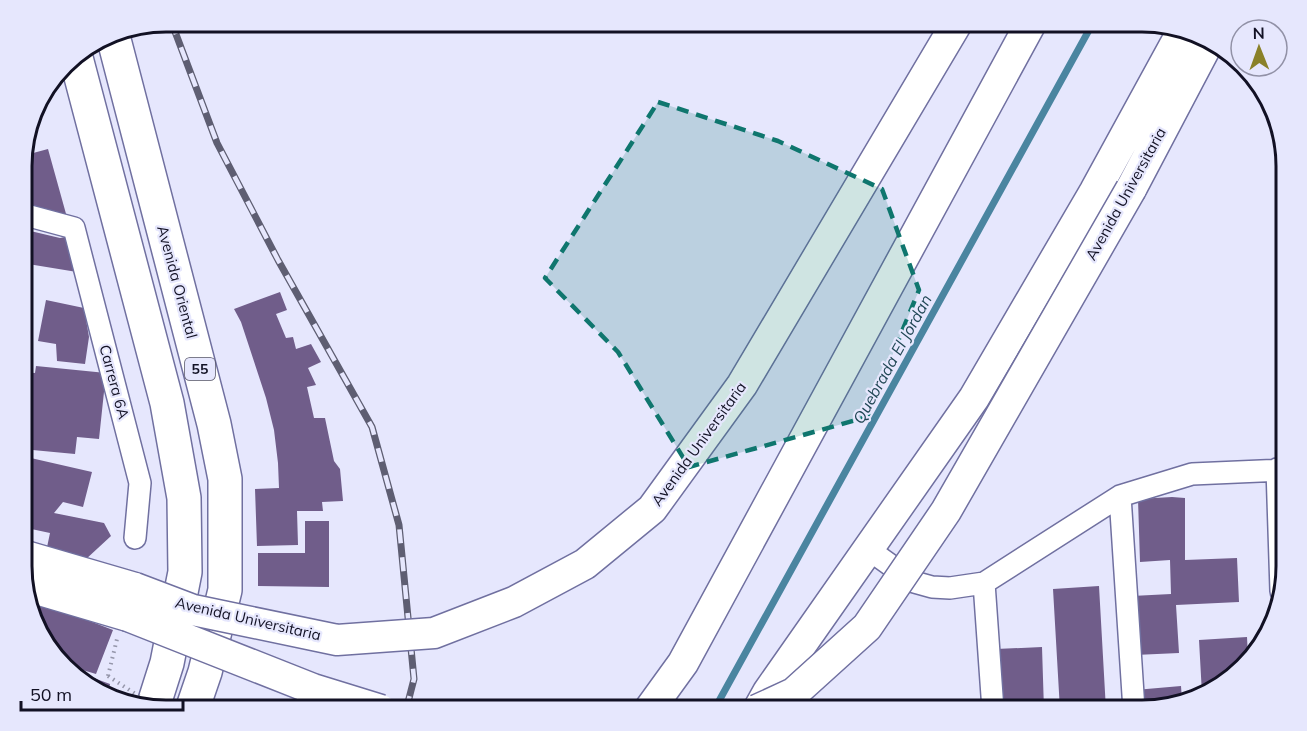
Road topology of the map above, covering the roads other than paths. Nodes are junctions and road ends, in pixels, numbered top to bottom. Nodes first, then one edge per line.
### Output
1 (951, 32) edge
2 (1026, 32) edge
3 (1179, 37) edge
4 (115, 42) edge
5 (1205, 47) edge
6 (78, 64) edge
7 (32, 217) edge
8 (1275, 470) edge
9 (1120, 496) junction
10 (135, 538) dead end
11 (868, 549) junction
12 (32, 573) edge
13 (984, 583) junction
14 (128, 606) junction
15 (156, 699) edge
16 (763, 699) edge
17 (780, 699) edge
18 (992, 699) edge
19 (1133, 699) edge
20 (195, 700) edge
21 (348, 700) edge
22 (657, 700) edge

1 - 14 main road, Avenida Universitaria, bridge
2 - 22 main road
3 - 11 main road
4 - 20 main road, Avenida Oriental / 55
5 - 17 main road, Avenida Universitaria, bridge
6 - 15 main road
7 - 10 street, Carrera 6A
8 - 9 street
9 - 13 street
9 - 19 street
11 - 13 street
11 - 16 main road
12 - 14 main road
13 - 18 street
14 - 21 main road, Avenida Universitaria, bridge

